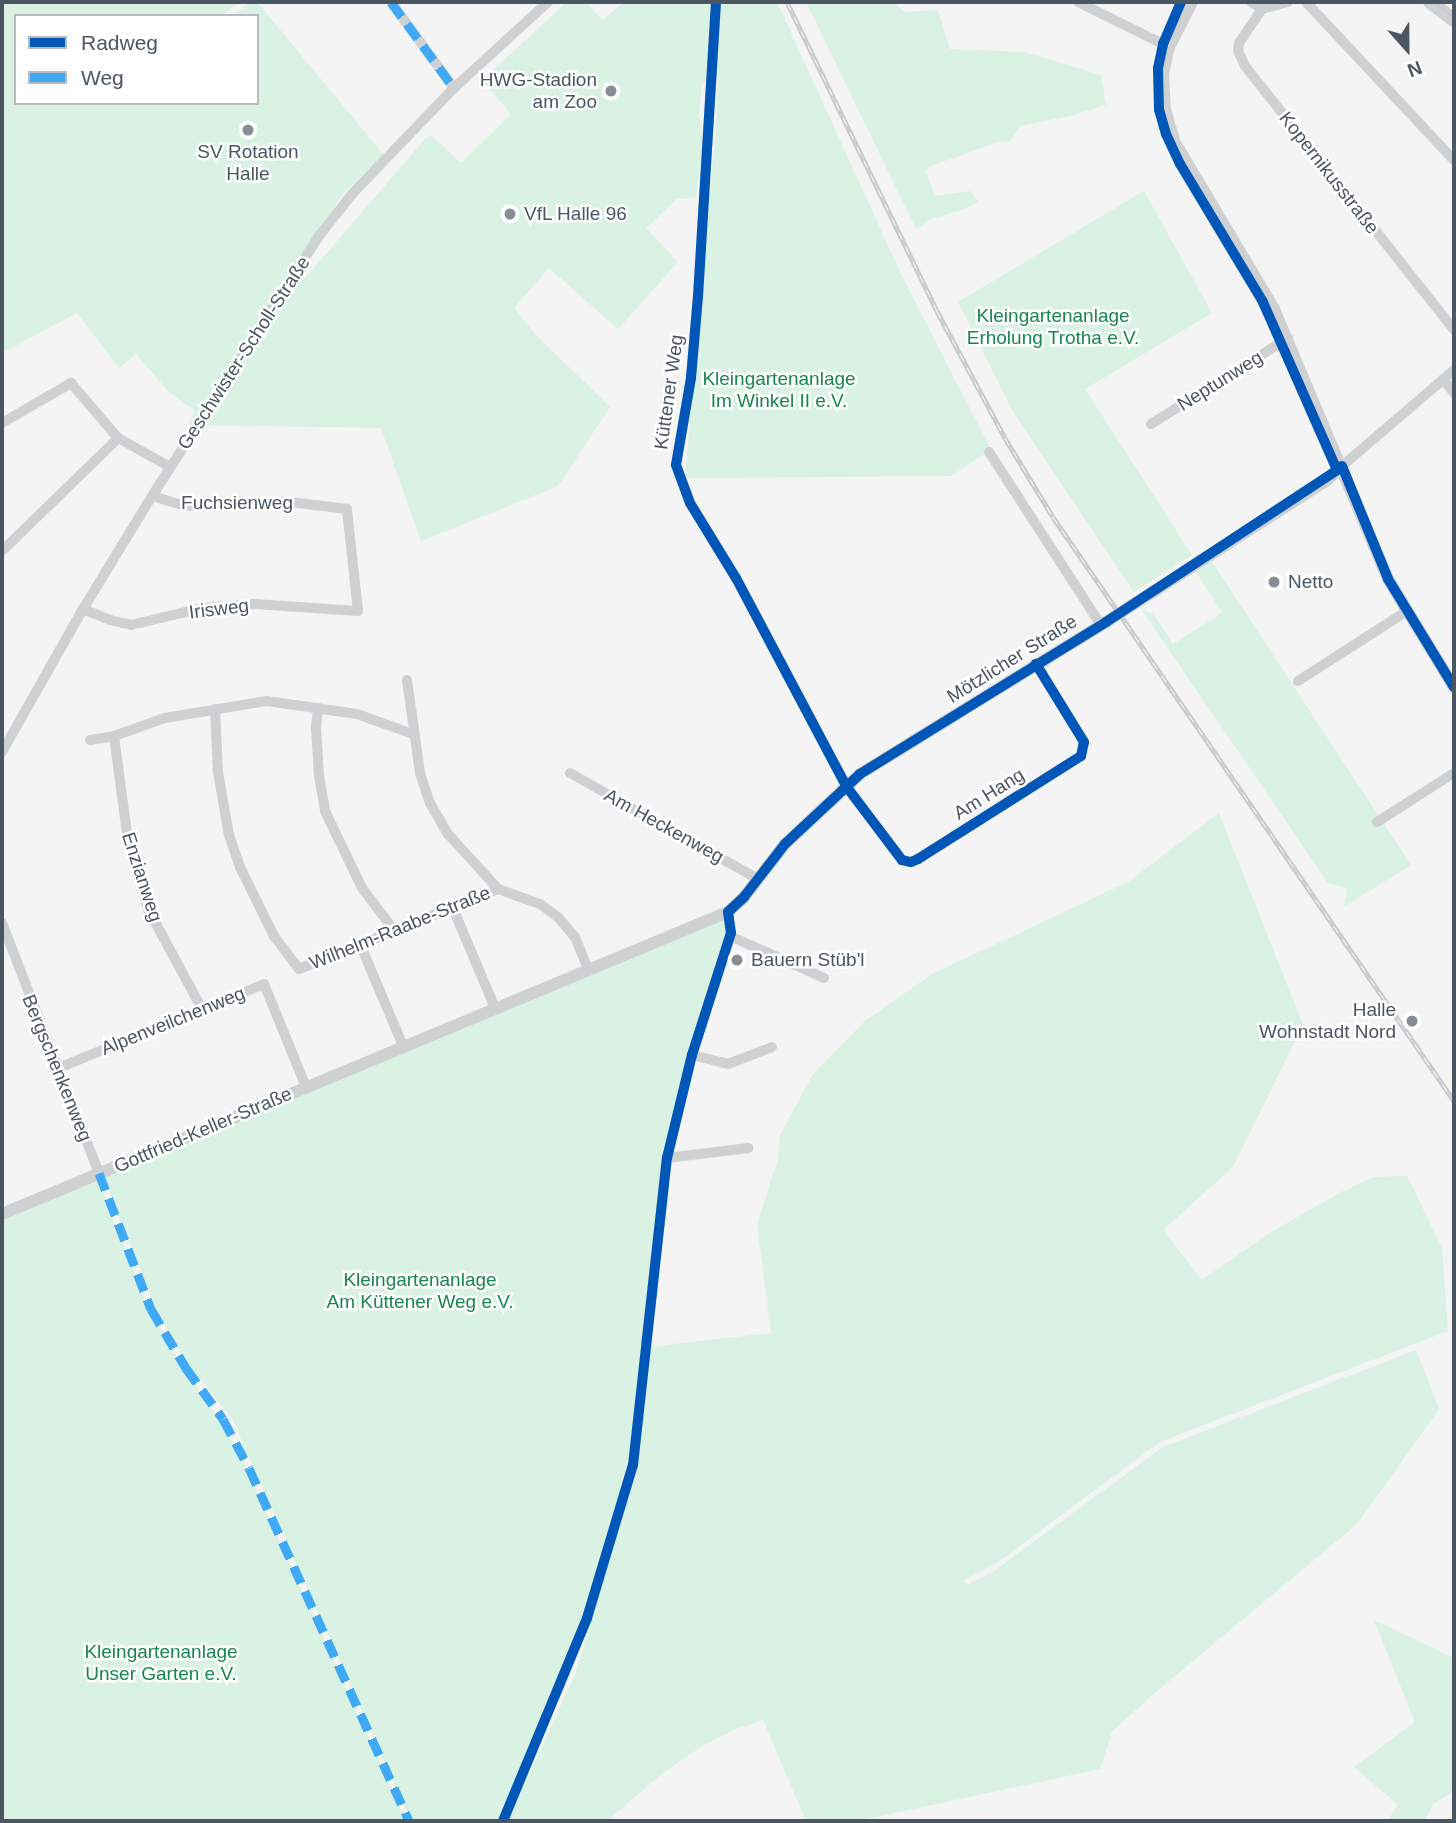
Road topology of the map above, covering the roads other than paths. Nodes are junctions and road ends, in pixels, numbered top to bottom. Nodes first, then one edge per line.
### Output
1 (391, 2) edge
2 (548, 2) edge
3 (716, 2) edge
4 (1078, 2) edge
5 (1192, 2) edge
6 (1251, 2) edge
7 (1288, 2) edge
8 (1306, 2) edge
9 (1430, 2) edge
10 (1445, 2) edge
11 (1262, 9) junction
12 (1454, 9) edge
13 (1454, 20) edge
14 (1170, 47) junction
15 (454, 88) junction
16 (1454, 160) edge
17 (1454, 330) edge
18 (1289, 338) junction
19 (1454, 370) edge
20 (1443, 379) junction
21 (1454, 393) edge
22 (2, 423) edge
23 (1151, 424) dead end
24 (118, 438) junction
25 (989, 452) dead end
26 (1342, 466) junction
27 (170, 467) junction
28 (152, 496) junction
29 (2, 551) edge
30 (83, 609) junction
31 (358, 611) joint
32 (1407, 611) junction
33 (1101, 625) junction
34 (1036, 664) junction
35 (407, 680) dead end
36 (1298, 681) dead end
37 (1454, 687) edge
38 (318, 708) junction
39 (215, 709) junction
40 (413, 734) junction
41 (114, 736) junction
42 (90, 740) dead end
43 (2, 752) edge
44 (1454, 773) edge
45 (570, 774) dead end
46 (846, 786) junction
47 (1377, 822) dead end
48 (758, 879) junction
49 (498, 889) junction
50 (453, 906) junction
51 (727, 912) junction
52 (2, 923) edge
53 (394, 930) junction
54 (730, 936) junction
55 (360, 944) junction
56 (588, 970) junction
57 (824, 978) dead end
58 (495, 1008) junction
59 (202, 1009) junction
60 (403, 1046) junction
61 (772, 1047) dead end
62 (692, 1055) junction
63 (56, 1069) junction
64 (306, 1087) junction
65 (748, 1148) dead end
66 (667, 1158) junction
67 (99, 1173) junction
68 (2, 1214) edge
69 (646, 1343) dead end

1 - 15 street
2 - 15 street, Geschwister-Scholl-Straße
3 - 46 street, Küttener Weg
4 - 14 street
5 - 14 street
6 - 11 street
7 - 11 street
8 - 16 street
9 - 13 main road
10 - 12 main road
11 - 17 street, Kopernikusstraße
14 - 18 street
15 - 27 street, Geschwister-Scholl-Straße
18 - 23 street, Neptunweg
18 - 26 street
19 - 20 street, Mötzlicher Straße
20 - 21 street
20 - 26 street, Mötzlicher Straße
22 - 24 street
24 - 27 street
24 - 29 street
25 - 33 street, Mötzlicher Straße
26 - 32 street
26 - 33 street, Mötzlicher Straße
27 - 28 street, Geschwister-Scholl-Straße
28 - 30 street, Geschwister-Scholl-Straße
28 - 31 street, Fuchsienweg
30 - 31 street, Irisweg
30 - 43 street, Geschwister-Scholl-Straße
32 - 36 street
32 - 37 street
33 - 34 street, Mötzlicher Straße
34 - 46 street, Mötzlicher Straße
34 - 46 street, Am Hang
35 - 40 street
38 - 39 street
38 - 40 street
38 - 53 street
39 - 41 street
39 - 55 street, Wilhelm-Raabe-Straße
40 - 49 street
41 - 42 street
41 - 59 street, Enzianweg
44 - 47 street
45 - 48 street, Am Heckenweg
46 - 48 street, Mötzlicher Straße
48 - 51 street, Mötzlicher Straße
49 - 50 street, Wilhelm-Raabe-Straße
49 - 56 street, Wilhelm-Raabe-Straße
50 - 53 street, Wilhelm-Raabe-Straße
50 - 58 street
51 - 54 street
51 - 56 street, Gottfried-Keller-Straße
52 - 63 street, Bergschenkenweg
53 - 55 street, Wilhelm-Raabe-Straße
54 - 57 street
54 - 62 street
55 - 60 street
56 - 58 street, Gottfried-Keller-Straße
58 - 60 street, Gottfried-Keller-Straße
59 - 63 street, Alpenveilchenweg
59 - 64 street, Alpenveilchenweg
60 - 64 street, Gottfried-Keller-Straße
61 - 62 street
62 - 66 street
63 - 67 street, Bergschenkenweg
64 - 67 street, Gottfried-Keller-Straße
65 - 66 street
66 - 69 street
67 - 68 street, Gottfried-Keller-Straße

